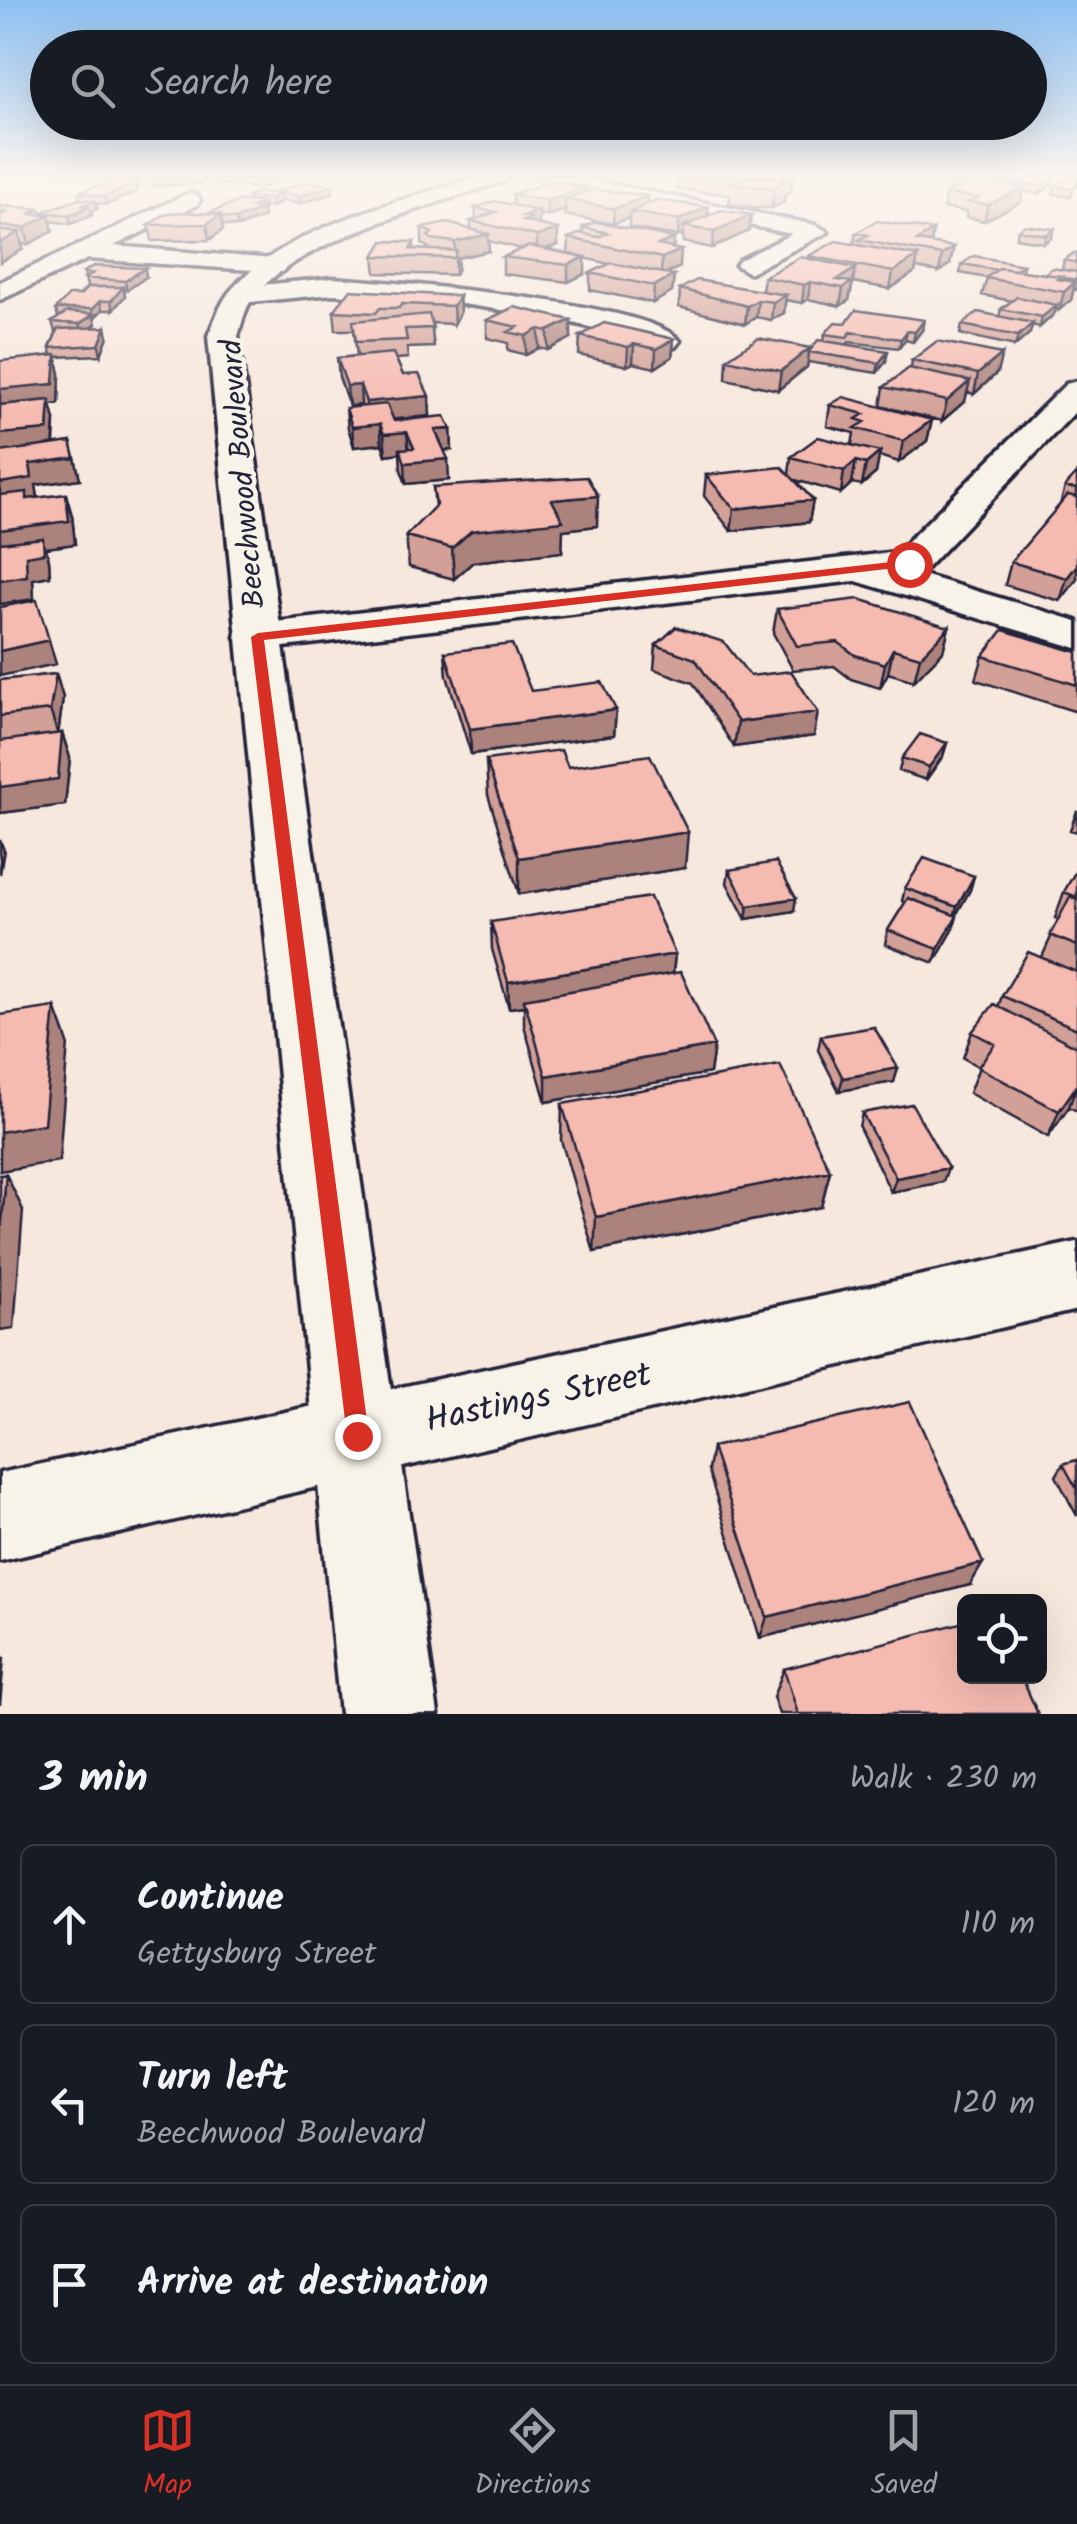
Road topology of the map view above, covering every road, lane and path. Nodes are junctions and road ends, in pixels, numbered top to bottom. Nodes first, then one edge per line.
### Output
1 (69, 257) edge
2 (122, 257) edge
3 (297, 257) edge
4 (765, 257) edge
5 (749, 265) dead end
6 (257, 281) junction
7 (0, 292) edge
8 (665, 341) edge
9 (1077, 391) edge
10 (865, 571) junction
11 (1077, 635) edge
12 (258, 637) junction
13 (1077, 1276) edge
14 (357, 1436) junction
15 (0, 1517) edge
16 (389, 1714) edge

1 - 7 street
2 - 6 street
3 - 6 street
4 - 5 street
6 - 8 street
6 - 12 street, Beechwood Boulevard
9 - 10 street
10 - 11 street
10 - 12 street
12 - 14 street, Beechwood Boulevard
13 - 14 street, Hastings Street
14 - 15 street, Hastings Street
14 - 16 street, Beechwood Boulevard

